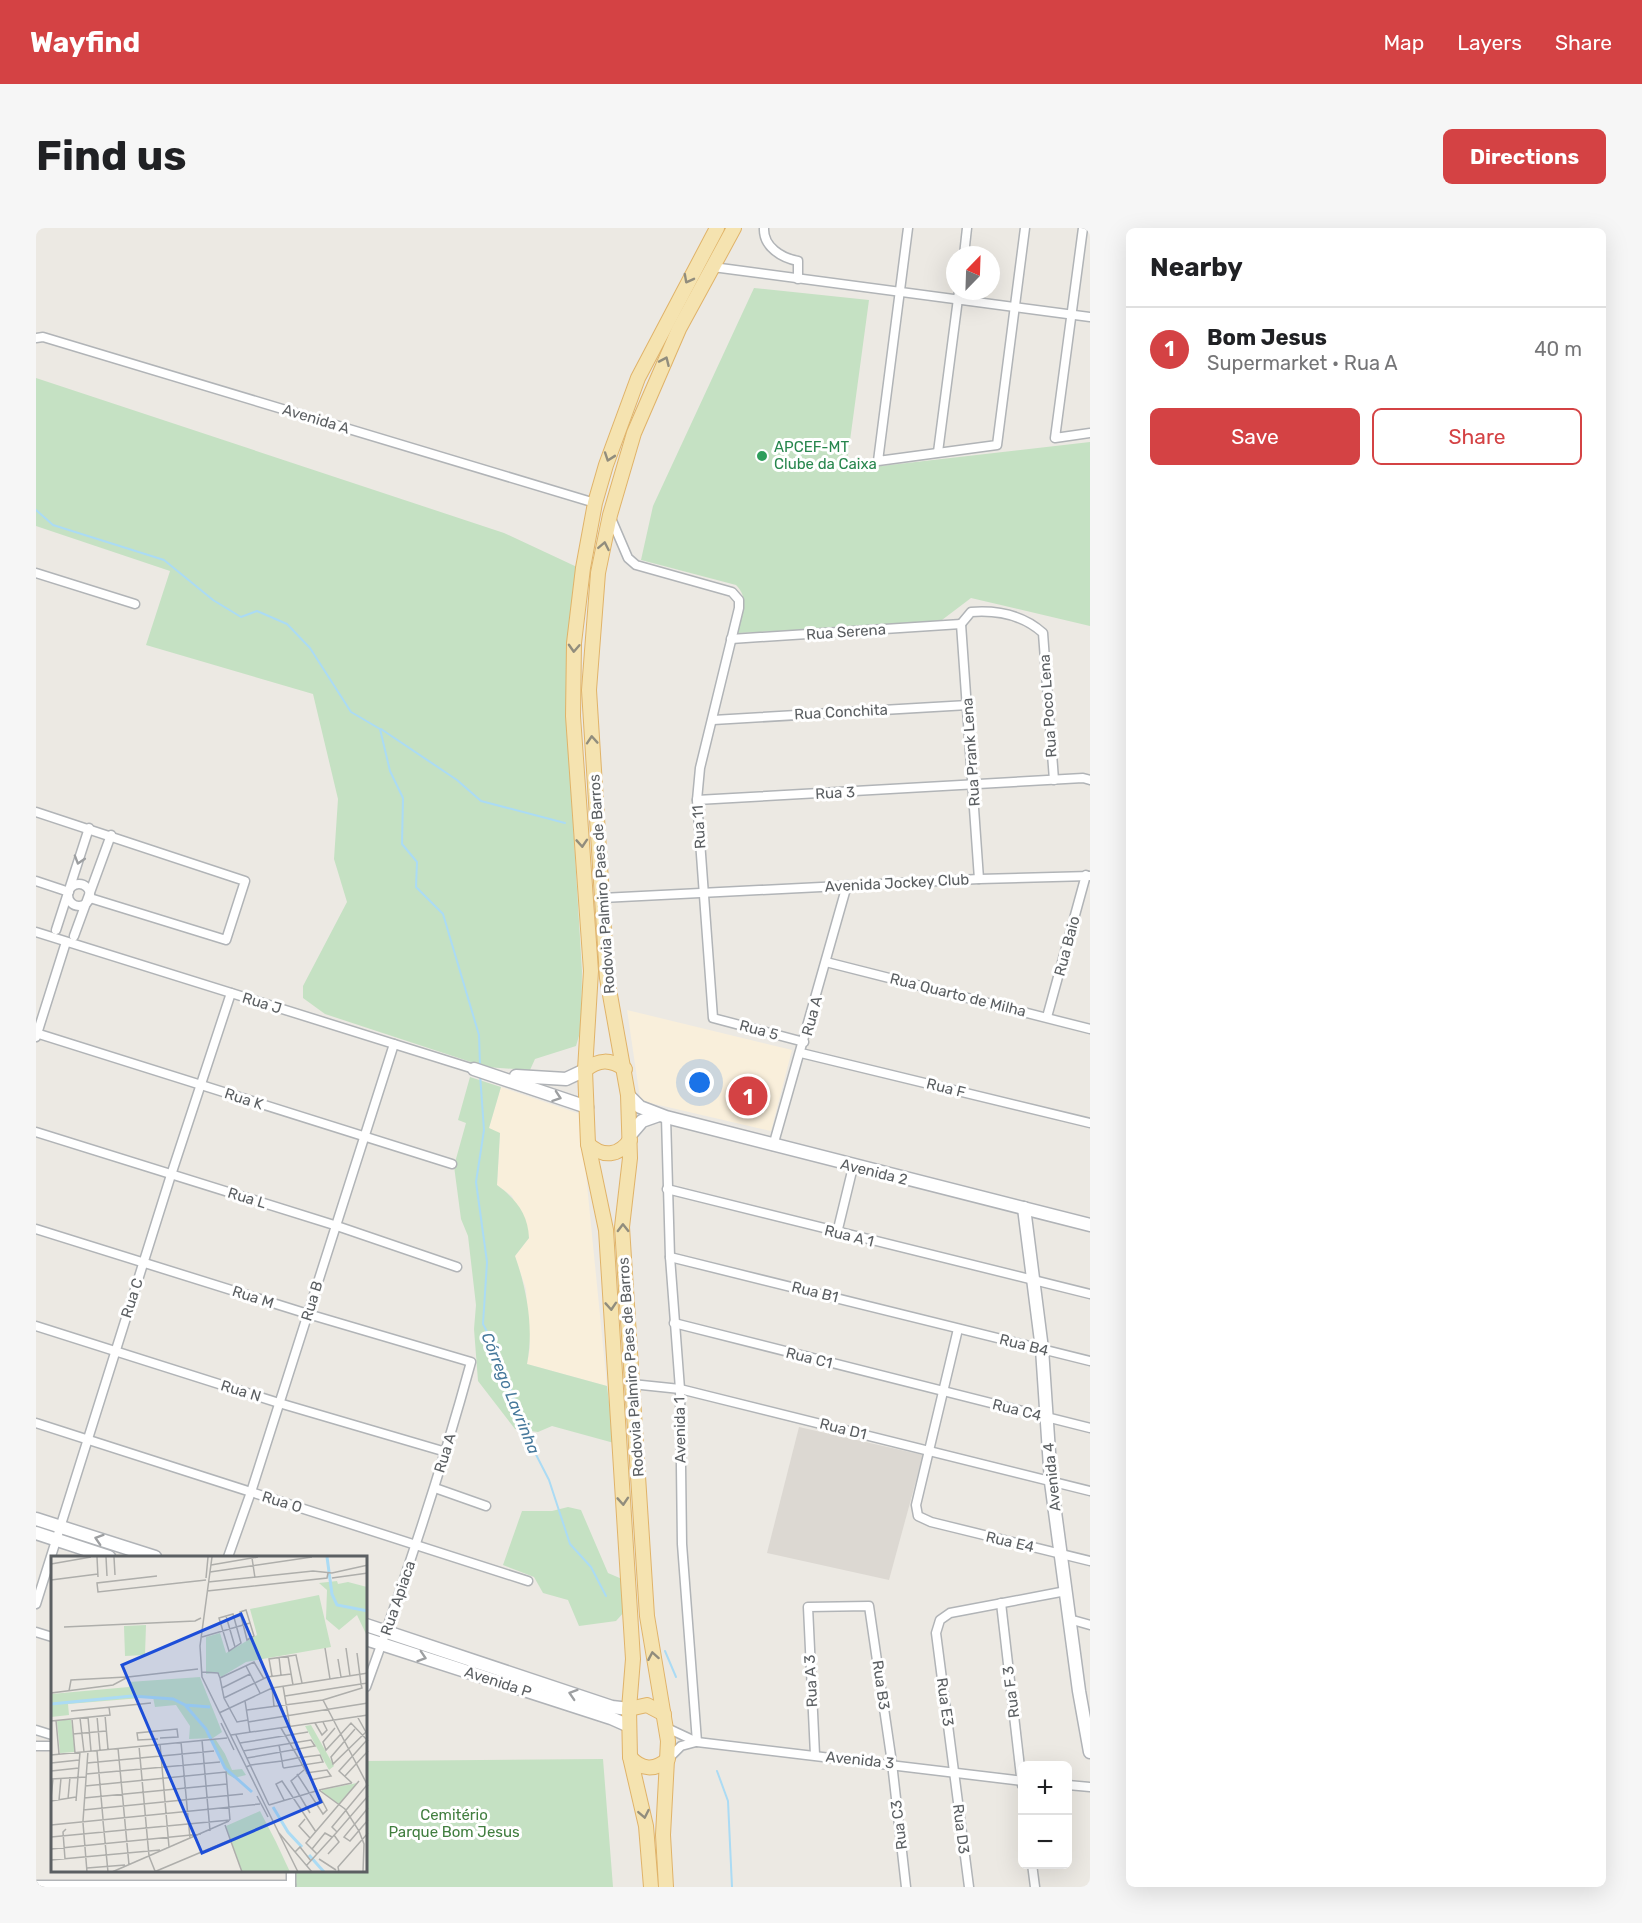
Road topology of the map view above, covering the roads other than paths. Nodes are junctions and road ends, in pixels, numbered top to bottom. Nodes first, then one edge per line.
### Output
1 (717, 228) edge
2 (734, 228) edge
3 (764, 228) edge
4 (908, 228) edge
5 (967, 228) edge
6 (1025, 228) edge
7 (1083, 228) edge
8 (965, 246) edge
9 (712, 267) junction
10 (798, 279) junction
11 (899, 292) junction
12 (946, 294) edge
13 (957, 300) edge
14 (982, 300) edge
15 (1015, 307) junction
16 (1071, 314) junction
17 (1090, 317) edge
18 (38, 336) edge
19 (1090, 433) edge
20 (938, 452) junction
21 (595, 503) junction
22 (610, 515) junction
23 (36, 573) edge
24 (135, 604) dead end
25 (961, 624) junction
26 (731, 639) junction
27 (968, 705) junction
28 (713, 720) junction
29 (1054, 780) junction
30 (1090, 780) edge
31 (973, 785) junction
32 (697, 800) junction
33 (36, 812) edge
34 (89, 828) junction
35 (111, 835) junction
36 (1088, 875) edge
37 (979, 879) junction
38 (36, 881) edge
39 (847, 885) junction
40 (69, 892) junction
41 (705, 895) junction
42 (90, 898) junction
43 (602, 898) junction
44 (56, 930) dead end
45 (36, 932) edge
46 (74, 936) dead end
47 (66, 942) junction
48 (826, 962) junction
49 (231, 993) junction
50 (1047, 1017) junction
51 (713, 1018) joint
52 (1090, 1029) edge
53 (36, 1035) edge
54 (804, 1042) junction
55 (394, 1044) junction
56 (801, 1053) junction
57 (474, 1069) joint
58 (625, 1069) junction
59 (585, 1070) junction
60 (488, 1073) junction
61 (200, 1085) junction
62 (628, 1095) junction
63 (587, 1107) junction
64 (662, 1116) junction
65 (1090, 1123) edge
66 (36, 1131) edge
67 (363, 1137) junction
68 (630, 1138) junction
69 (588, 1144) junction
70 (773, 1146) junction
71 (452, 1164) dead end
72 (853, 1167) junction
73 (171, 1174) junction
74 (668, 1189) junction
75 (1024, 1208) junction
76 (334, 1225) junction
77 (1090, 1225) edge
78 (36, 1229) edge
79 (837, 1233) junction
80 (670, 1257) junction
81 (143, 1262) junction
82 (457, 1267) dead end
83 (1031, 1279) junction
84 (1090, 1294) edge
85 (308, 1314) junction
86 (674, 1323) junction
87 (36, 1326) edge
88 (958, 1329) junction
89 (1042, 1349) junction
90 (114, 1351) junction
91 (1090, 1361) edge
92 (471, 1362) joint
93 (632, 1384) junction
94 (680, 1389) junction
95 (944, 1392) junction
96 (279, 1403) junction
97 (1047, 1418) junction
98 (36, 1423) edge
99 (1090, 1428) edge
100 (88, 1440) junction
101 (930, 1451) junction
102 (446, 1452) junction
103 (1051, 1482) junction
104 (435, 1488) junction
105 (1090, 1491) edge
106 (251, 1492) junction
107 (486, 1506) dead end
108 (36, 1519) edge
109 (60, 1527) junction
110 (36, 1533) edge
111 (56, 1540) junction
112 (417, 1544) junction
113 (1062, 1554) junction
114 (106, 1556) edge
115 (152, 1556) edge
116 (228, 1556) edge
117 (1090, 1561) edge
118 (528, 1581) dead end
119 (1066, 1591) junction
120 (1001, 1603) junction
121 (36, 1604) edge
122 (869, 1606) joint
123 (1069, 1619) junction
124 (1090, 1625) edge
125 (368, 1626) edge
126 (36, 1632) edge
127 (386, 1632) junction
128 (51, 1637) edge
129 (368, 1641) edge
130 (381, 1644) junction
131 (368, 1681) edge
132 (1084, 1692) edge
133 (629, 1709) junction
134 (664, 1714) junction
135 (629, 1726) junction
136 (667, 1728) junction
137 (36, 1730) edge
138 (51, 1735) edge
139 (697, 1742) junction
140 (1090, 1748) edge
141 (815, 1755) junction
142 (630, 1757) junction
143 (668, 1759) junction
144 (1020, 1761) edge
145 (892, 1763) junction
146 (954, 1772) junction
147 (1018, 1780) edge
148 (1072, 1785) edge
149 (1090, 1787) edge
150 (1033, 1869) edge
151 (36, 1885) edge
152 (291, 1886) edge
153 (651, 1887) edge
154 (666, 1887) edge
155 (906, 1887) edge
156 (969, 1887) edge
157 (1035, 1887) edge

1 -> 21 main road, Rodovia Palmiro Paes de Barros
2 - 9 main road, Rodovia Palmiro Paes de Barros
3 - 10 street
4 - 11 street
5 - 8 street
6 - 15 street
7 - 16 street
9 - 10 street
22 -> 9 main road, Rodovia Palmiro Paes de Barros
10 - 11 street
11 - 12 street
11 - 20 street
13 - 20 street
14 - 15 street
15 - 16 street
15 - 20 street
16 - 17 street
16 - 19 street
18 - 21 street, Avenida A
21 -> 59 main road, Rodovia Palmiro Paes de Barros
22 - 26 street, Rua 11
43 -> 22 main road, Rodovia Palmiro Paes de Barros
23 - 24 street
25 - 26 street, Rua Serena
25 - 27 street, Rua Prank Lena
25 - 29 street, Rua Poco Lena
26 - 28 street, Rua 11
27 - 28 street, Rua Conchita
27 - 31 street, Rua Prank Lena
28 - 32 street, Rua 11
29 - 30 street, Rua 3
29 - 31 street, Rua 3
31 - 32 street, Rua 3
31 - 37 street, Rua Prank Lena
32 - 41 street, Rua 11
33 - 34 street
34 - 35 street
34 -> 40 street
35 - 42 street
35 - 42 street
36 - 37 street, Avenida Jockey Club
36 - 50 street, Rua Baio
37 - 39 street, Avenida Jockey Club
38 - 40 street
39 - 41 street, Avenida Jockey Club
39 - 48 street, Rua A
40 - 42 street
40 - 42 street
40 - 44 street
41 - 43 street
41 - 51 street, Rua 11
42 - 46 street
43 - 58 main road, Rodovia Palmiro Paes de Barros
45 - 47 street, Rua J
47 - 49 street, Rua J
47 - 53 street
48 - 50 street, Rua Quarto de Milha
48 - 54 street, Rua A
49 - 55 street, Rua J
49 - 61 street, Rua C
50 - 52 street, Rua Quarto de Milha
51 - 54 street, Rua 5
53 - 61 street, Rua K
54 - 56 street, Rua A
55 - 57 street, Rua J
55 - 67 street, Rua B
56 - 65 street, Rua F
56 - 70 street, Rua A
57 - 60 street, Rua J
58 - 59 main road
58 - 62 main road, Rodovia Palmiro Paes de Barros
59 - 60 street, Rua J
59 - 63 main road, Rodovia Palmiro Paes de Barros
60 -> 63 street, Rua J
61 - 67 street, Rua K
61 - 73 street, Rua C
62 - 64 street, Avenida 2
62 - 68 main road, Rodovia Palmiro Paes de Barros
63 - 69 main road, Rodovia Palmiro Paes de Barros
64 - 68 street
64 - 70 street, Avenida 2
64 - 74 street, Avenida 1
66 - 73 street, Rua L
67 - 71 street, Rua K
67 - 76 street, Rua B
68 - 69 main road
93 -> 68 main road, Rodovia Palmiro Paes de Barros
69 -> 133 main road, Rodovia Palmiro Paes de Barros
70 - 72 street, Avenida 2
72 - 75 street, Avenida 2
72 - 79 street
73 - 76 street, Rua L
73 - 81 street, Rua C
74 - 79 street, Rua A 1
74 - 80 street, Avenida 1
75 - 77 street, Avenida 2
75 - 83 street, Avenida 4
76 - 82 street, Rua L
76 - 85 street, Rua B
78 - 81 street, Rua M
79 - 83 street, Rua A 1
80 - 86 street, Avenida 1
80 - 88 street, Rua B1
81 - 85 street, Rua M
81 - 90 street, Rua C
83 - 84 street, Rua A 1
83 - 89 street, Avenida 4
85 - 92 street, Rua M
85 - 96 street, Rua B
86 - 94 street, Avenida 1
86 - 95 street, Rua C1
87 - 90 street, Rua N
88 - 89 street, Rua B4
88 - 95 street
89 - 91 street, Rua B4
89 - 97 street, Avenida 4
90 - 96 street, Rua N
90 - 100 street, Rua C
92 - 102 street, Rua A
93 - 94 street, Rua D1
134 -> 93 main road, Rodovia Palmiro Paes de Barros
94 - 101 street, Rua D1
94 - 139 street, Avenida 1
95 - 97 street, Rua C4
95 - 101 street
96 - 102 street, Rua N
96 - 106 street, Rua B
97 - 99 street, Rua C4
97 - 103 street, Avenida 4
98 - 100 street, Rua O
100 - 106 street, Rua O
100 - 109 street, Rua C
101 - 103 street, Rua D1
101 - 113 street, Rua E4
102 - 104 street, Rua A
103 - 105 street, Rua D1
103 - 113 street, Avenida 4
104 - 107 street
104 - 112 street, Rua A
106 - 112 street, Rua O
106 - 116 street, Rua B
108 - 109 street
109 - 111 street, Rua C
115 -> 109 street
110 - 111 street
111 - 114 street
111 - 121 street, Rua C
112 - 118 street, Rua O
112 - 127 street, Rua Apiaca
113 - 117 street, Rua E4
113 - 119 street, Avenida 4
119 - 120 street
119 - 123 street, Avenida 4
120 - 144 street, Rua F 3
120 - 146 street, Rua E3
122 - 141 street, Rua A 3
122 - 145 street, Rua B3
123 - 124 street
123 - 132 street, Avenida 4
125 - 127 street, Avenida P
126 - 128 street
127 - 130 street, Rua Apiaca
133 -> 127 street, Avenida P
129 - 130 street, Avenida P
130 - 131 street, Rua Apiaca
130 -> 135 street, Avenida P
132 - 140 street, Avenida 4
133 - 134 main road
133 - 135 main road, Rodovia Palmiro Paes de Barros
134 - 136 main road, Rodovia Palmiro Paes de Barros
135 - 142 main road, Rodovia Palmiro Paes de Barros
136 - 139 street, Avenida 3
136 - 143 main road, Rodovia Palmiro Paes de Barros
137 - 138 street
139 - 141 street, Avenida 3
139 - 143 street
141 - 145 street, Avenida 3
142 - 143 main road
142 -> 153 main road, Rodovia Palmiro Paes de Barros
143 - 154 main road, Rodovia Palmiro Paes de Barros
145 - 146 street, Avenida 3
145 - 155 street, Rua C3
146 - 147 street, Avenida 3
146 - 156 street, Rua D3
148 - 149 street
150 - 157 street
151 - 152 street

